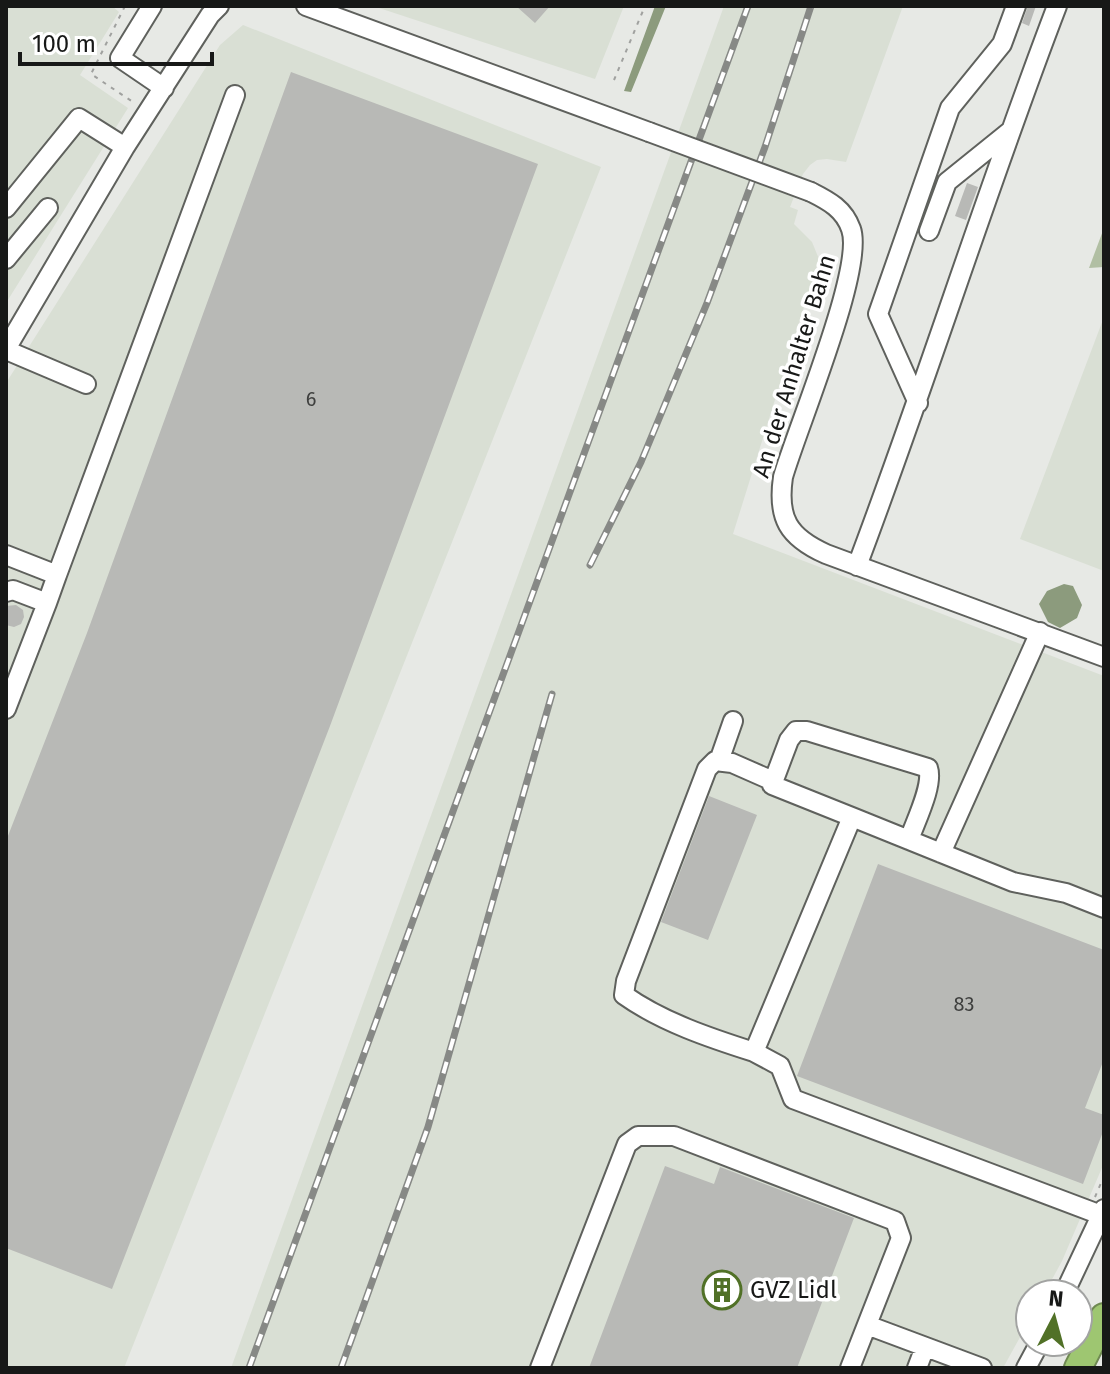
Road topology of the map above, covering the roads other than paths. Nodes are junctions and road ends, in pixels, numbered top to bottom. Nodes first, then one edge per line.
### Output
1 (152, 6) edge
2 (219, 6) edge
3 (306, 6) edge
4 (1016, 6) edge
5 (1057, 6) edge
6 (164, 88) junction
7 (235, 95) dead end
8 (1009, 132) junction
9 (125, 147) junction
10 (6, 208) edge
11 (48, 208) dead end
12 (929, 231) dead end
13 (6, 259) edge
14 (6, 349) edge
15 (86, 384) dead end
16 (918, 403) junction
17 (6, 555) edge
18 (857, 566) junction
19 (57, 575) junction
20 (6, 592) edge
21 (47, 603) junction
22 (1040, 632) junction
23 (1104, 657) edge
24 (6, 709) edge
25 (733, 721) dead end
26 (719, 761) junction
27 (773, 781) junction
28 (852, 817) junction
29 (909, 840) junction
30 (941, 853) junction
31 (1104, 908) edge
32 (754, 1052) junction
33 (1099, 1208) edge
34 (1071, 1278) edge
35 (1104, 1317) edge
36 (867, 1325) junction
37 (925, 1347) junction
38 (540, 1368) edge
39 (850, 1368) edge
40 (917, 1368) edge
41 (982, 1368) edge
42 (1078, 1368) edge

1 - 6 street
2 - 6 street
3 - 18 street, An der Anhalter Bahn, bridge
4 - 16 street
5 - 8 street
6 - 9 street
7 - 19 street
8 - 12 street
8 - 16 street
9 - 10 street
9 - 14 street
11 - 13 street
14 - 15 street
16 - 18 street
17 - 19 street
18 - 22 street, An der Anhalter Bahn
19 - 21 street
20 - 21 street
21 - 24 street
22 - 23 street, An der Anhalter Bahn
22 - 30 street
25 - 26 street
26 - 27 street
26 - 32 street
27 - 28 street
27 - 29 street
28 - 29 street
28 - 32 street
29 - 30 street
30 - 31 street
32 - 33 street
33 - 34 street
35 - 42 highway
36 - 37 street
36 - 38 street
36 - 39 street
37 - 40 street
37 - 41 street

